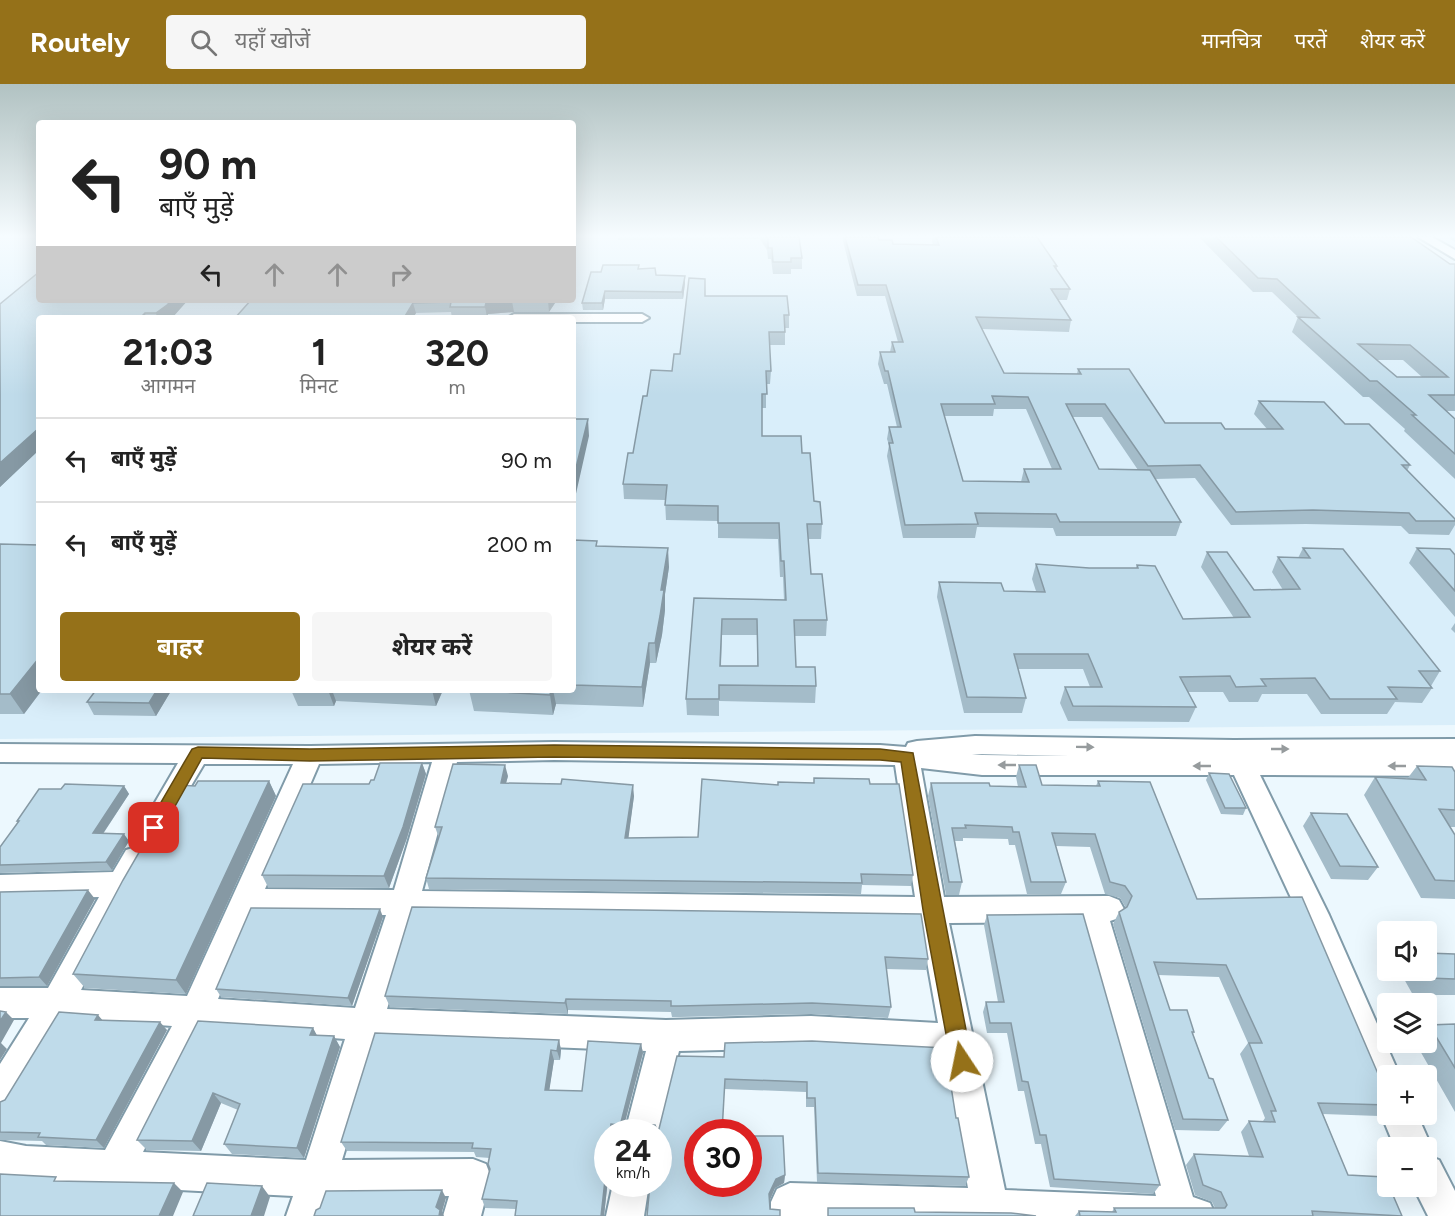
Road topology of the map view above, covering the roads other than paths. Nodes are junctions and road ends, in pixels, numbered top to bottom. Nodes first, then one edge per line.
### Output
1 (576, 318) edge
2 (642, 318) dead end
3 (1455, 748) edge
4 (0, 753) edge
5 (198, 753) junction
6 (447, 754) junction
7 (310, 755) junction
8 (894, 756) junction
9 (1239, 758) junction
10 (1455, 766) edge
11 (121, 884) junction
12 (0, 887) edge
13 (246, 901) junction
14 (405, 901) junction
15 (932, 910) junction
16 (57, 1002) junction
17 (0, 1003) edge
18 (196, 1012) junction
19 (367, 1023) junction
20 (666, 1036) junction
21 (958, 1040) junction
22 (1378, 1065) edge
23 (0, 1095) edge
24 (646, 1119) edge
25 (0, 1159) edge
26 (115, 1169) junction
27 (318, 1179) junction
28 (1437, 1194) edge
29 (629, 1197) edge
30 (990, 1208) junction
31 (1189, 1215) edge
32 (305, 1216) edge
33 (462, 1216) edge
34 (625, 1216) edge
35 (789, 1216) edge
36 (1448, 1216) edge

1 - 2 street
9 -> 3 street
4 - 5 street
5 - 7 street
5 - 11 street
6 - 7 street
6 - 8 street
6 - 14 street
7 - 13 street
8 - 9 street
8 - 15 street
10 -> 9 street
9 - 22 street
11 - 12 street
11 - 16 street
13 - 14 street
13 - 18 street
14 - 15 street
14 - 19 street
15 - 21 street
15 - 31 street
16 - 17 street
16 - 18 street
16 - 23 street
18 - 19 street
18 - 26 street
19 - 20 street
19 - 27 street
20 - 21 street
20 - 24 street
21 - 30 street
25 - 26 street
26 - 27 street
27 - 32 street
27 - 33 street
28 - 36 street
29 - 34 street
30 - 31 street
30 - 35 street

